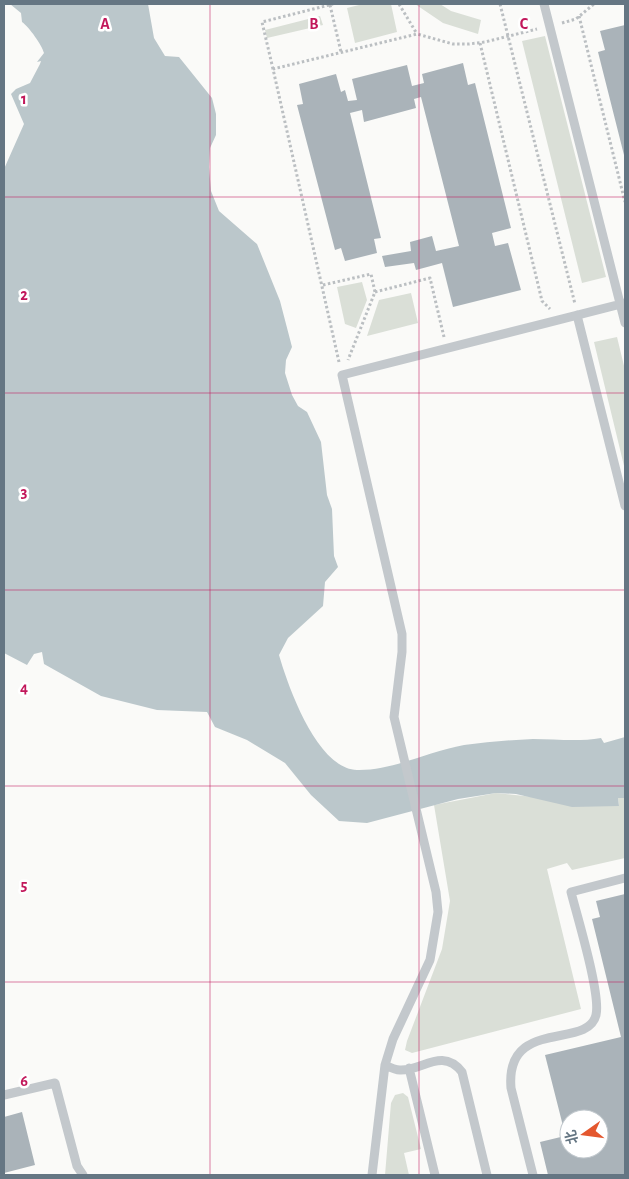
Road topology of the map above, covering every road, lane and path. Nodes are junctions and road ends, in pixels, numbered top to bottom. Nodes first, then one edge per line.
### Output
1 (332, 4) edge
2 (400, 4) edge
3 (500, 4) edge
4 (544, 4) edge
5 (594, 4) edge
6 (579, 16) junction
7 (550, 26) junction
8 (417, 34) junction
9 (508, 36) junction
10 (480, 43) junction
11 (341, 52) junction
12 (273, 69) junction
13 (625, 202) edge
14 (323, 285) junction
15 (375, 292) junction
16 (623, 304) edge
17 (578, 315) junction
18 (554, 322) junction
19 (625, 323) edge
20 (446, 349) junction
21 (342, 375) junction
22 (625, 506) edge
23 (625, 878) edge
24 (385, 1065) junction
25 (409, 1068) junction
26 (4, 1095) edge
27 (83, 1175) edge
28 (372, 1175) edge
29 (435, 1175) edge
30 (487, 1175) edge
31 (533, 1175) edge

1 - 11 path
1 - 12 path
2 - 8 path
3 - 9 path
4 - 7 lane
5 - 6 path
6 - 7 path
6 - 13 path
7 - 9 path
7 - 16 lane
8 - 10 path
8 - 11 path
9 - 10 path
9 - 17 path
10 - 18 path
11 - 12 path
12 - 14 path
14 - 15 path
14 - 21 path
15 - 20 path
15 - 21 path
16 - 17 lane
16 - 19 lane
17 - 18 lane
17 - 22 lane
18 - 20 lane
20 - 21 lane
21 - 24 lane
23 - 31 lane
24 - 25 lane
24 - 28 lane
25 - 29 lane
25 - 30 lane
26 - 27 lane

